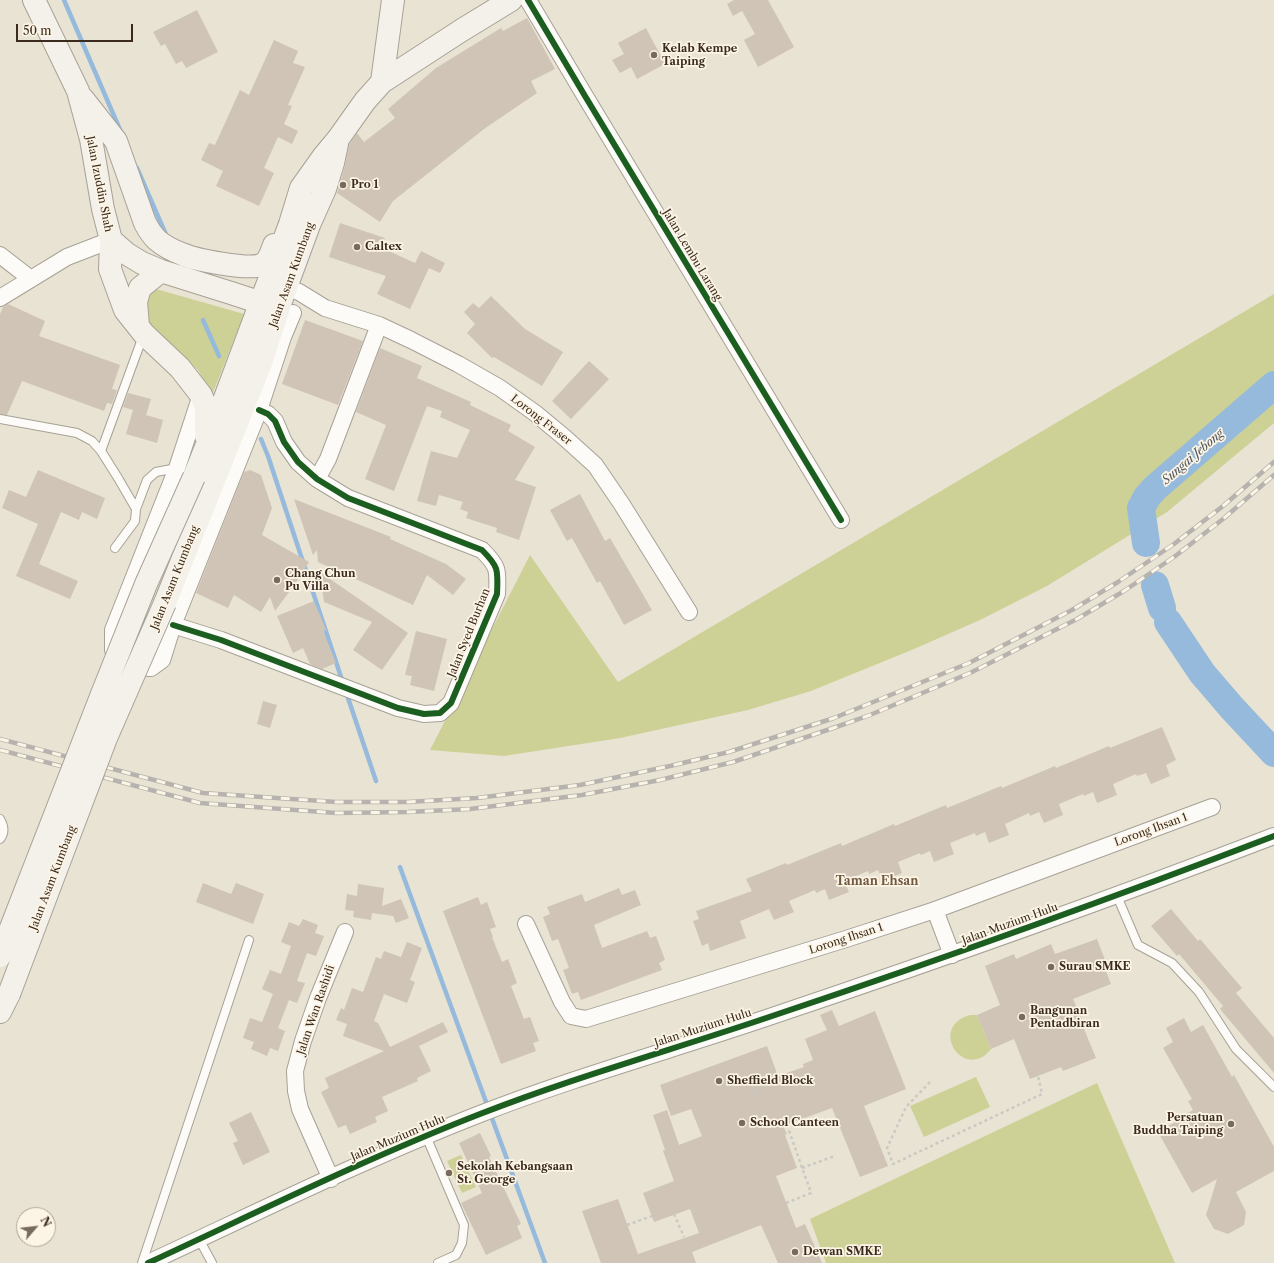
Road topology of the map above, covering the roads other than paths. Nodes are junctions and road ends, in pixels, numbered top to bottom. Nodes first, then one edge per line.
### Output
1 (393, 0) edge
2 (511, 0) edge
3 (528, 0) edge
4 (38, 3) edge
5 (382, 82) junction
6 (78, 91) junction
7 (338, 139) junction
8 (290, 224) junction
9 (111, 240) junction
10 (0, 255) edge
11 (161, 271) junction
12 (31, 279) junction
13 (277, 285) junction
14 (0, 298) edge
15 (277, 308) junction
16 (325, 308) junction
17 (379, 325) junction
18 (141, 330) junction
19 (201, 395) junction
20 (259, 410) junction
21 (0, 419) edge
22 (226, 426) junction
23 (205, 447) junction
24 (101, 451) junction
25 (186, 473) junction
26 (317, 479) junction
27 (136, 509) junction
28 (841, 520) dead end
29 (115, 548) dead end
30 (689, 612) dead end
31 (173, 625) junction
32 (1212, 807) dead end
33 (0, 819) edge
34 (1274, 836) edge
35 (0, 839) edge
36 (1117, 896) junction
37 (935, 910) junction
38 (526, 924) dead end
39 (345, 932) dead end
40 (249, 940) dead end
41 (952, 955) junction
42 (0, 956) edge
43 (4, 1003) edge
44 (1274, 1087) edge
45 (426, 1136) junction
46 (331, 1178) junction
47 (200, 1239) junction
48 (142, 1263) edge
49 (148, 1263) edge
50 (212, 1263) edge
51 (438, 1263) edge

1 - 5 main road
2 - 5 main road, Jalan Asam Kumbang
3 - 28 street, Jalan Lembu Larang
4 - 6 main road, Jalan Izuddin Shah
5 - 7 main road, Jalan Asam Kumbang
6 - 8 main road
6 - 9 main road, Jalan Izuddin Shah
7 - 8 main road, Jalan Asam Kumbang
7 - 13 main road, Jalan Asam Kumbang
8 - 13 main road, Jalan Asam Kumbang
9 - 11 main road, Jalan Izuddin Shah
9 - 12 street
9 - 18 main road
10 - 12 street
11 - 15 main road, Jalan Izuddin Shah
11 - 18 main road
12 - 14 street
13 - 15 main road, Jalan Asam Kumbang
13 - 16 street, Lorong Fraser
15 - 16 street, Lorong Fraser
15 - 20 street
15 - 22 main road, Jalan Asam Kumbang
15 - 22 main road, Jalan Asam Kumbang
16 - 17 street, Lorong Fraser
17 - 26 street
17 - 30 street, Lorong Fraser
18 - 19 main road
18 - 24 lane
19 - 23 main road
19 - 25 street
20 - 26 street, Jalan Syed Burhan
20 - 31 street
21 - 24 lane
22 - 23 main road, Jalan Asam Kumbang
22 - 43 main road, Jalan Asam Kumbang, bridge
23 - 25 main road, Jalan Asam Kumbang
24 - 27 lane
25 - 27 lane
25 - 31 street
25 - 42 main road, Jalan Asam Kumbang, bridge
26 - 31 street, Jalan Syed Burhan
27 - 29 lane
32 - 37 street, Lorong Ihsan 1
33 - 35 lane
34 - 36 street, Jalan Muzium Hulu
36 - 41 street, Jalan Muzium Hulu
36 - 44 lane
37 - 38 street, Lorong Ihsan 1
37 - 41 street
39 - 46 street, Jalan Wan Rashidi
40 - 48 lane
41 - 45 street, Jalan Muzium Hulu
45 - 46 street, Jalan Muzium Hulu
45 - 51 lane
46 - 47 street, Jalan Muzium Hulu
47 - 49 street, Jalan Muzium Hulu
47 - 50 lane

